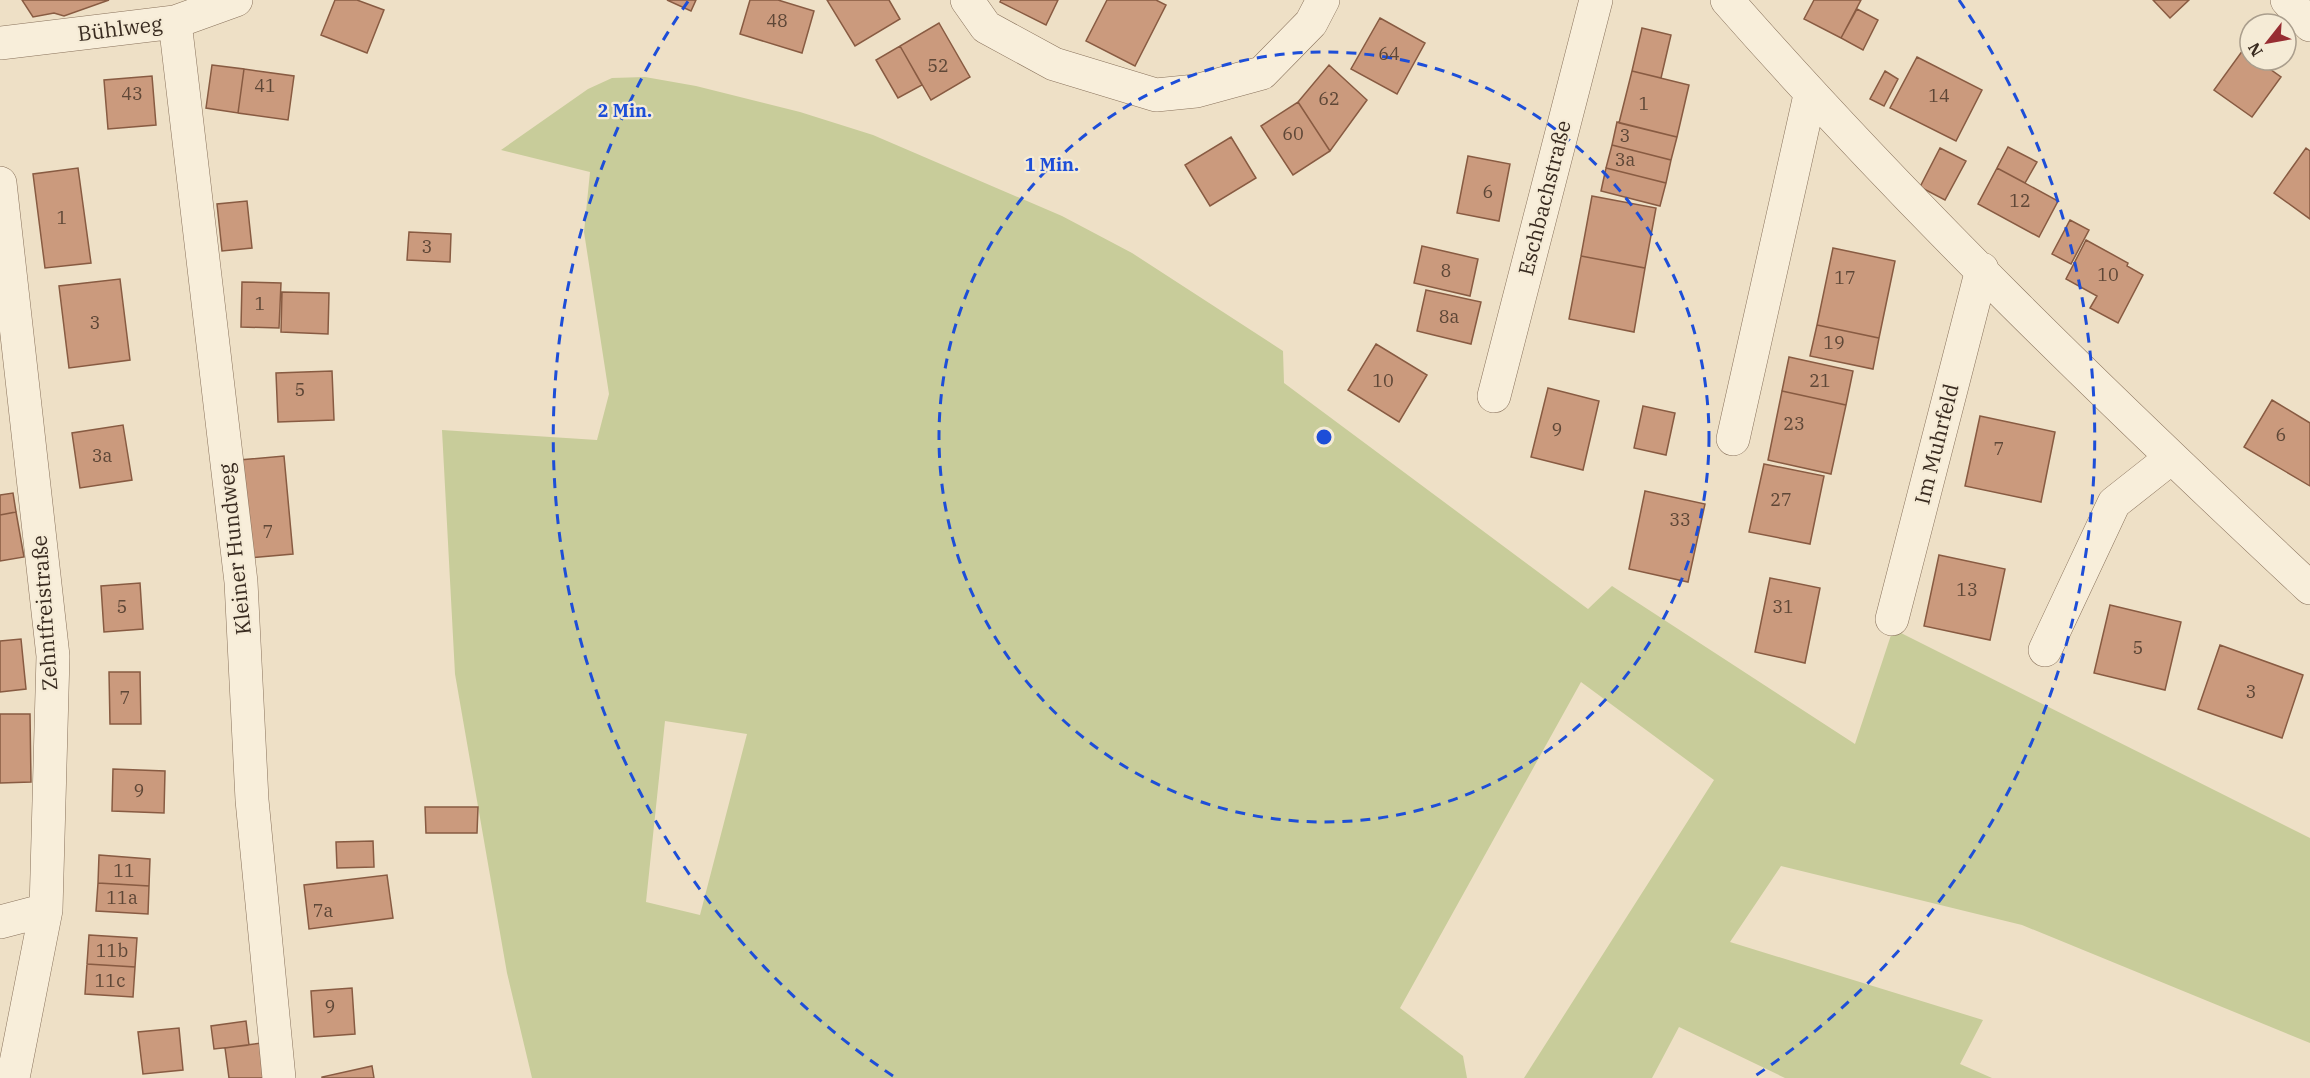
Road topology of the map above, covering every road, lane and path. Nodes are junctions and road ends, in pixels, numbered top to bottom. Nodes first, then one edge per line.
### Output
1 (236, 0) edge
2 (967, 0) edge
3 (1323, 0) edge
4 (1596, 0) edge
5 (1726, 0) edge
6 (2287, 0) edge
7 (175, 22) junction
8 (2310, 25) edge
9 (0, 43) edge
10 (1810, 95) junction
11 (0, 183) edge
12 (1982, 269) junction
13 (1494, 396) dead end
14 (1733, 439) dead end
15 (2171, 458) junction
16 (2310, 588) edge
17 (1892, 619) dead end
18 (2045, 650) dead end
19 (46, 910) junction
20 (0, 922) edge
21 (13, 1078) edge
22 (279, 1078) edge

1 - 7 street, Bühlweg
2 - 3 street
4 - 13 street, Eschbachstraße
5 - 10 street
6 - 8 street
7 - 9 street, Bühlweg
7 - 22 street, Kleiner Hundweg
10 - 12 street
10 - 14 street
11 - 19 street, Zehntfreistraße
12 - 15 street
12 - 17 street, Im Muhrfeld
15 - 16 street
15 - 18 street
19 - 20 street
19 - 21 street, Zehntfreistraße

